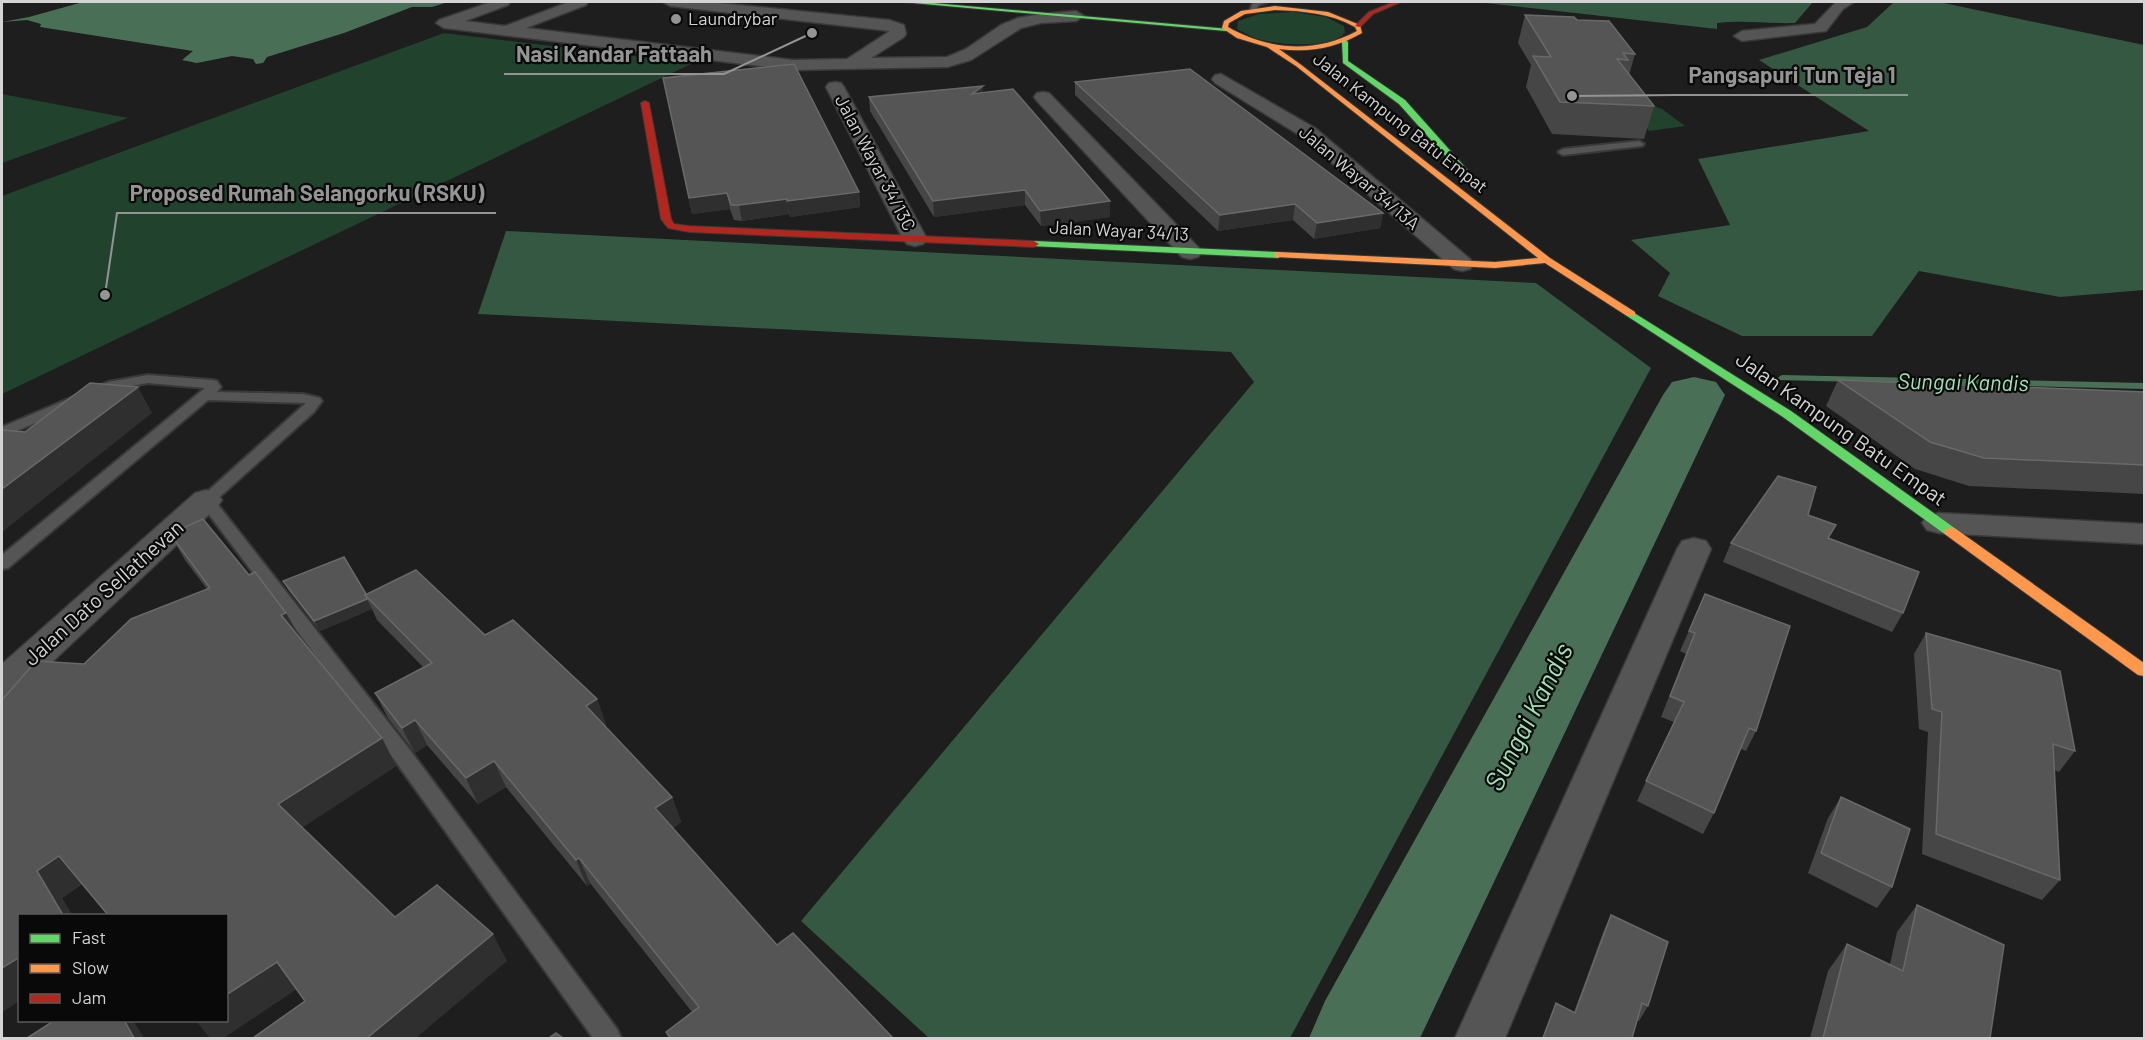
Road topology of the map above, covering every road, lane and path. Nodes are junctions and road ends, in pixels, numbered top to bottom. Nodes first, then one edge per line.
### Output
1 (498, 2) edge
2 (581, 2) edge
3 (670, 2) edge
4 (905, 2) edge
5 (1036, 2) edge
6 (1332, 2) edge
7 (1398, 2) edge
8 (1847, 2) edge
9 (1253, 8) edge
10 (991, 9) junction
11 (1298, 9) junction
12 (1221, 12) dead end
13 (1199, 13) dead end
14 (1076, 16) junction
15 (1358, 26) junction
16 (1006, 28) junction
17 (1226, 29) junction
18 (504, 31) junction
19 (1742, 36) dead end
20 (1345, 42) junction
21 (1268, 45) junction
22 (848, 66) junction
23 (1221, 79) dead end
24 (835, 87) dead end
25 (1043, 97) dead end
26 (645, 103) dead end
27 (1639, 144) edge
28 (1563, 152) dead end
29 (1509, 231) junction
30 (915, 240) junction
31 (1190, 252) junction
32 (1547, 260) junction
33 (1462, 264) junction
34 (205, 396) junction
35 (2, 432) edge
36 (206, 500) junction
37 (1939, 523) junction
38 (2145, 534) edge
39 (1694, 549) dead end
40 (2, 564) edge
41 (2145, 670) edge
42 (2, 686) edge
43 (608, 1038) edge
44 (1479, 1038) edge

1 - 18 street
2 - 18 street
3 - 22 street
4 - 10 main road
5 - 13 main road
6 - 11 main road
7 - 15 main road
8 - 19 street
9 - 11 main road
9 - 12 main road
9 - 17 main road
10 - 14 main road
10 - 16 street
11 - 15 main road
14 - 16 street
14 - 17 main road
15 - 20 main road
16 - 22 street
17 - 21 main road
18 - 22 street
20 - 21 main road
20 - 29 main road, Jalan Kampung Batu Empat
21 - 29 main road, Jalan Kampung Batu Empat
23 - 33 street, Jalan Wayar 34/13A
24 - 30 street, Jalan Wayar 34/13C
25 - 31 street
26 - 30 main road, Jalan Wayar 34/13
27 - 28 lane
29 - 32 main road, Jalan Kampung Batu Empat
30 - 31 main road, Jalan Wayar 34/13
31 - 33 main road, Jalan Wayar 34/13
32 - 33 main road, Jalan Wayar 34/13
32 - 37 main road, Jalan Kampung Batu Empat
34 - 35 lane
34 - 36 lane
34 - 40 lane
36 - 42 street, Jalan Dato Sellathevan
36 - 43 lane
37 - 38 street
37 - 41 main road, Jalan Kampung Batu Empat
39 - 44 street

